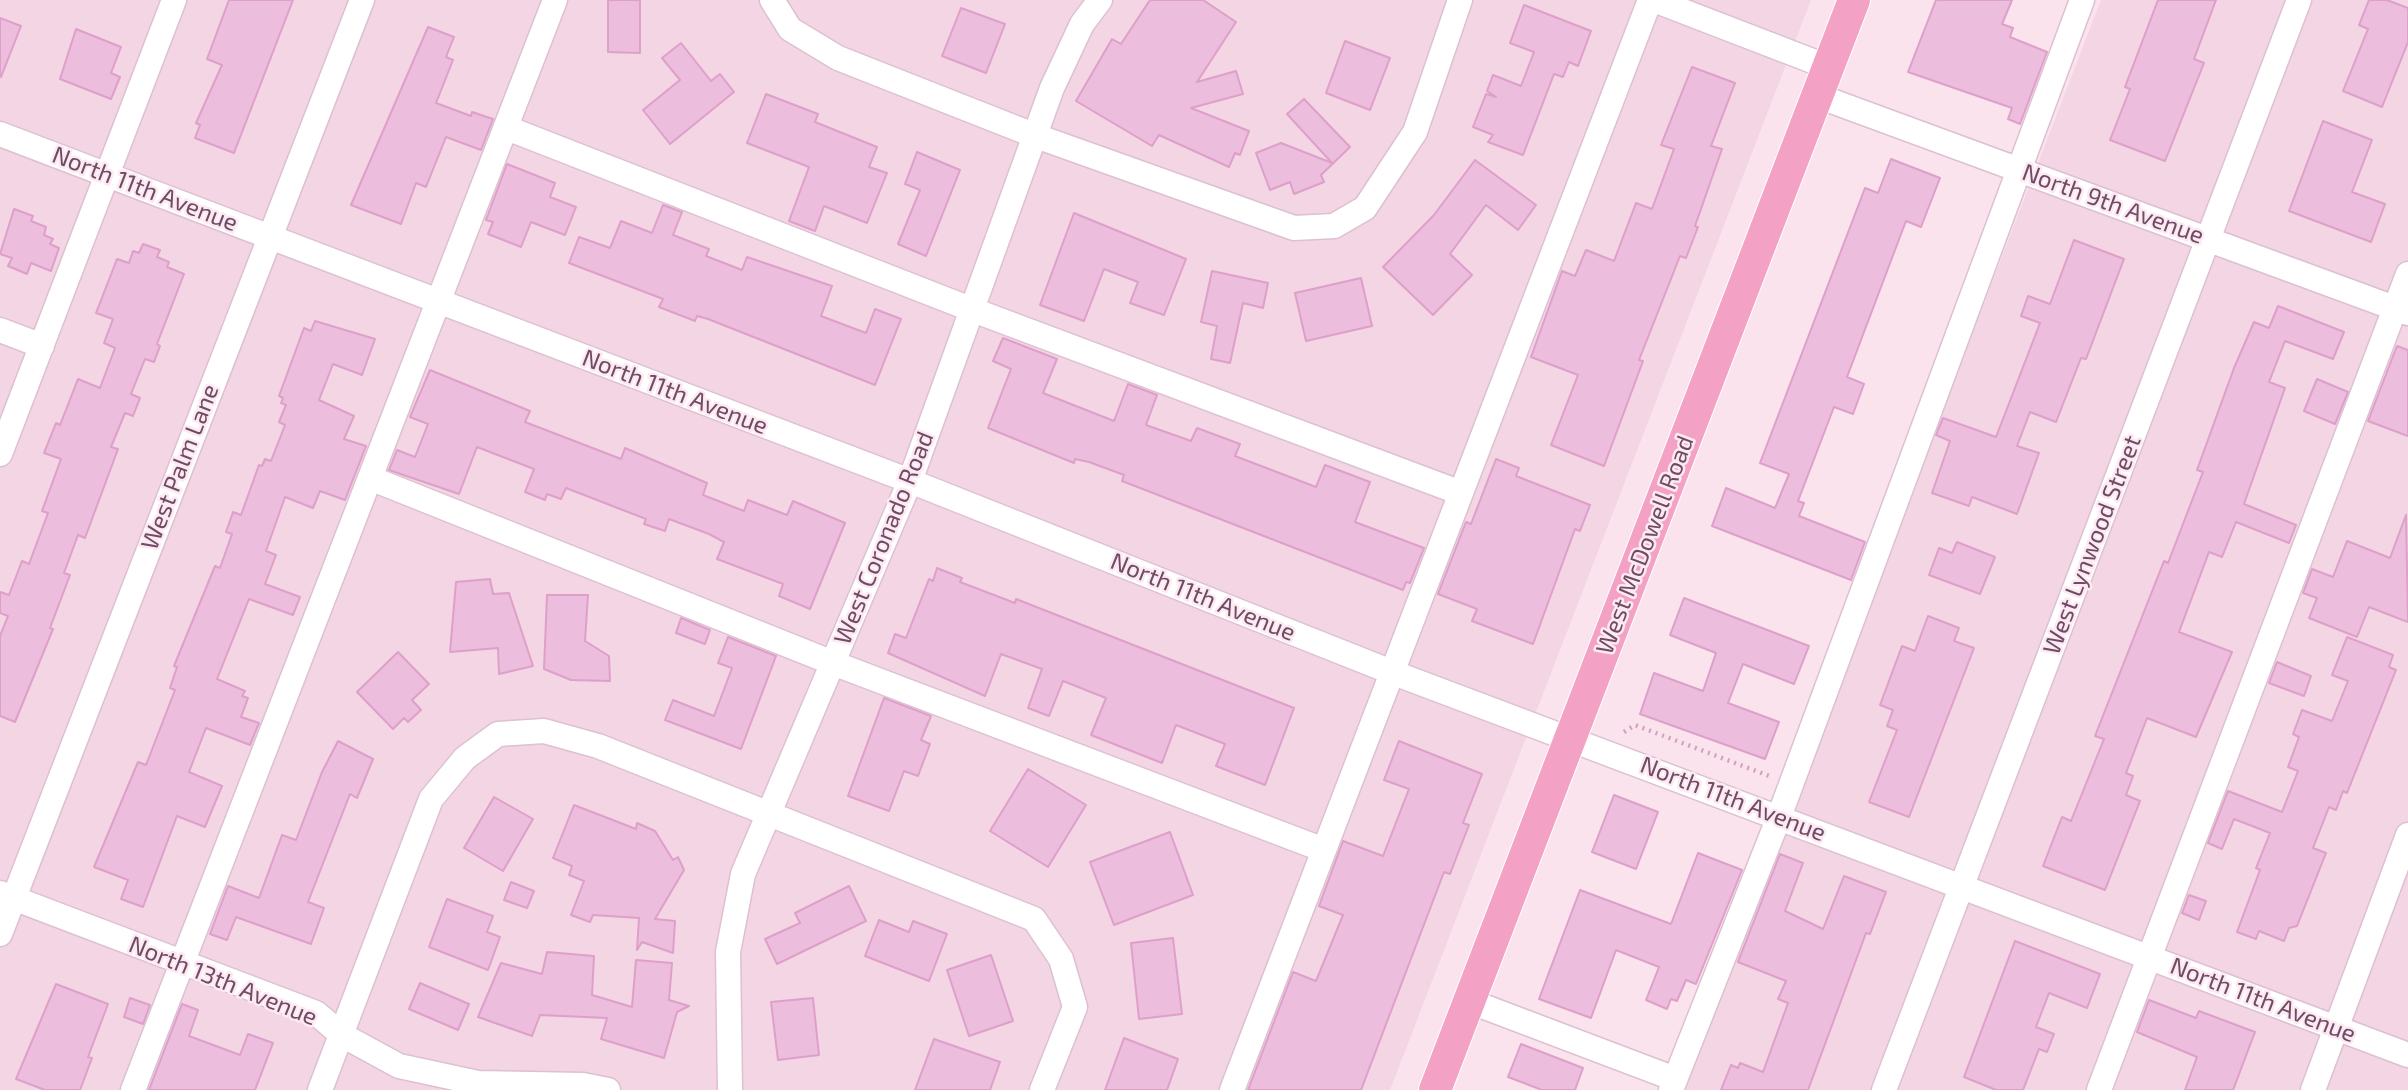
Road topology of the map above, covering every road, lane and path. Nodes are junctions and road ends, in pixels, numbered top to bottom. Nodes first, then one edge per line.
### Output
1 (174, 0) edge
2 (362, 0) edge
3 (555, 0) edge
4 (772, 0) edge
5 (1100, 0) edge
6 (1460, 0) edge
7 (1652, 0) edge
8 (1854, 0) edge
9 (2082, 0) edge
10 (2299, 0) edge
11 (1828, 67) junction
12 (1818, 96) junction
13 (507, 128) junction
14 (0, 134) edge
15 (1036, 136) junction
16 (2020, 169) junction
17 (107, 175) junction
18 (270, 236) junction
19 (2207, 239) junction
20 (2408, 274) edge
21 (437, 302) junction
22 (972, 310) junction
23 (2401, 310) edge
24 (0, 330) edge
25 (42, 346) junction
26 (0, 454) edge
27 (370, 478) junction
28 (910, 481) junction
29 (1461, 493) junction
30 (833, 663) junction
31 (1394, 673) junction
32 (1624, 732) dead end
33 (1571, 737) junction
34 (1788, 790) junction
35 (769, 814) junction
36 (1779, 817) junction
37 (2408, 835) edge
38 (1324, 850) junction
39 (1963, 886) junction
40 (7, 896) edge
41 (0, 934) edge
42 (2150, 957) junction
43 (182, 963) junction
44 (1469, 1001) junction
45 (2336, 1027) junction
46 (342, 1035) junction
47 (2408, 1055) edge
48 (1673, 1084) edge
49 (133, 1090) edge
50 (320, 1090) edge
51 (608, 1090) edge
52 (730, 1090) edge
53 (1042, 1090) edge
54 (1231, 1090) edge
55 (1435, 1090) edge
56 (1884, 1090) edge
57 (2099, 1090) edge
58 (2313, 1090) edge

1 - 17 street
2 - 18 street, West Palm Lane
3 - 13 street
4 - 15 street
5 - 15 street, West Coronado Road
6 - 15 street
7 - 11 street
7 - 29 street
8 - 11 main road, West McDowell Road
9 - 16 street
10 - 19 street, West Lynwood Street
11 - 12 main road, West McDowell Road
12 - 16 street, North 9th Avenue
12 - 33 main road, West McDowell Road
13 - 21 street
13 - 22 street
14 - 17 street, North 11th Avenue
15 - 22 street, West Coronado Road
16 - 19 street, North 9th Avenue
16 - 34 street
17 - 18 street, North 11th Avenue
17 - 25 street
18 - 21 street, North 11th Avenue
18 - 40 street, West Palm Lane
19 - 23 street, North 9th Avenue
19 - 39 street, West Lynwood Street
20 - 23 street
21 - 27 street
21 - 28 street, North 11th Avenue
22 - 28 street, West Coronado Road
22 - 29 street
23 - 42 street
24 - 25 street
25 - 26 street
27 - 30 street
27 - 43 street
28 - 30 street, West Coronado Road
28 - 31 street, North 11th Avenue
29 - 31 street
30 - 35 street, West Coronado Road
30 - 38 street
31 - 33 street, North 11th Avenue
31 - 38 street
32 - 34 path
33 - 36 street, North 11th Avenue
33 - 44 main road, West McDowell Road
34 - 36 street
35 - 46 street
35 - 52 street, West Coronado Road
35 - 53 street
36 - 39 street, North 11th Avenue
36 - 48 street
37 - 45 street
38 - 54 street
39 - 42 street, North 11th Avenue
39 - 56 street, West Lynwood Street
40 - 41 street, West Palm Lane
40 - 43 street, North 13th Avenue
42 - 45 street, North 11th Avenue
42 - 57 street
43 - 46 street, North 13th Avenue
43 - 49 street
44 - 48 street
44 - 55 main road, West McDowell Road
45 - 47 street, North 11th Avenue
45 - 58 street
46 - 50 street
46 - 51 street, North 13th Avenue

